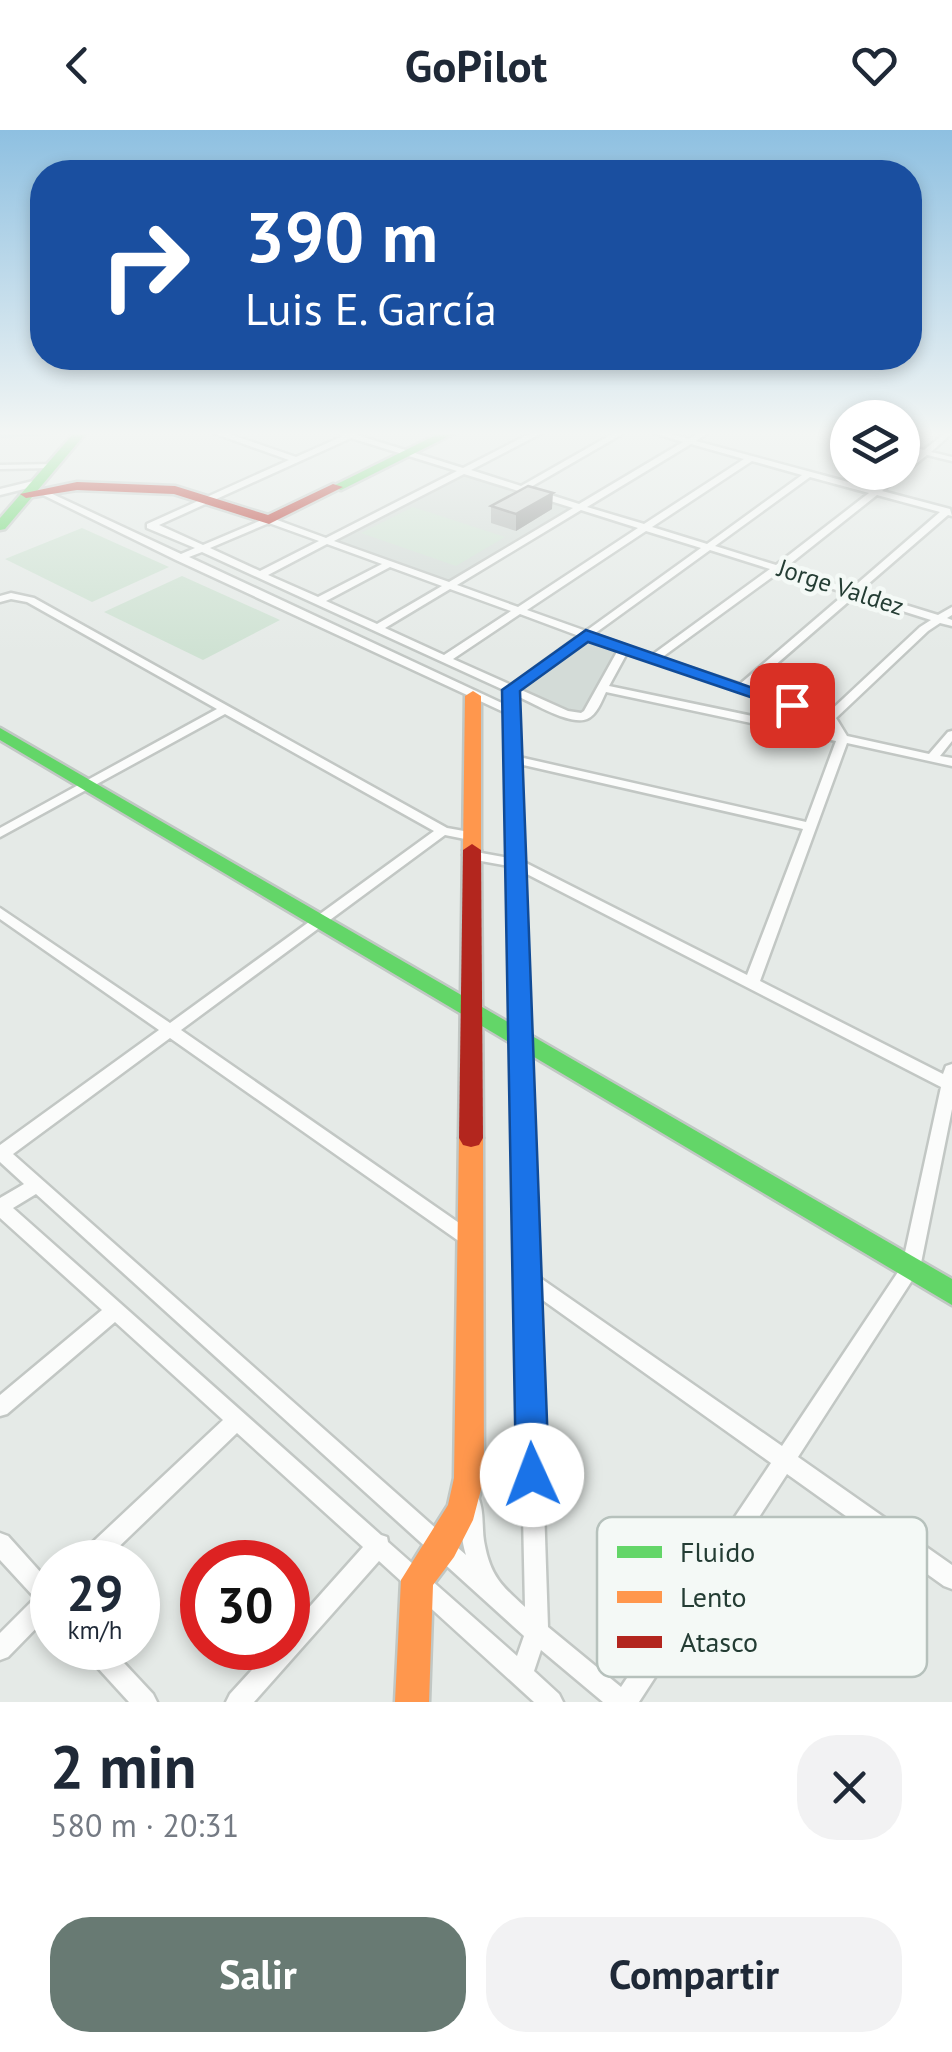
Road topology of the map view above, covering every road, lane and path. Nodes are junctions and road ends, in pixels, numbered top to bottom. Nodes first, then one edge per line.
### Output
1 (19, 506) edge
2 (67, 506) edge
3 (193, 506) edge
4 (229, 506) edge
5 (298, 506) edge
6 (394, 506) edge
7 (680, 506) edge
8 (766, 506) edge
9 (858, 506) edge
10 (584, 507) joint
11 (949, 512) edge
12 (269, 520) junction
13 (0, 526) edge
14 (152, 526) junction
15 (649, 528) junction
16 (130, 536) junction
17 (326, 540) junction
18 (712, 547) junction
19 (206, 550) junction
20 (179, 558) junction
21 (392, 563) junction
22 (780, 568) junction
23 (262, 574) junction
24 (454, 586) junction
25 (857, 592) junction
26 (0, 599) edge
27 (319, 600) junction
28 (518, 610) junction
29 (952, 610) edge
30 (946, 621) edge
31 (378, 628) junction
32 (586, 635) junction
33 (624, 648) junction
34 (445, 658) junction
35 (653, 659) junction
36 (604, 688) junction
37 (740, 689) junction
38 (511, 690) junction
39 (473, 696) junction
40 (223, 710) junction
41 (510, 711) junction
42 (830, 717) junction
43 (0, 732) edge
44 (952, 734) edge
45 (842, 739) junction
46 (932, 758) junction
47 (512, 759) junction
48 (952, 762) edge
49 (87, 785) junction
50 (809, 827) junction
51 (443, 831) junction
52 (0, 833) edge
53 (470, 846) junction
54 (515, 863) junction
55 (0, 912) edge
56 (320, 920) junction
57 (751, 985) junction
58 (472, 1009) junction
59 (169, 1030) junction
60 (520, 1037) junction
61 (951, 1077) edge
62 (0, 1153) edge
63 (38, 1185) junction
64 (469, 1239) junction
65 (911, 1268) junction
66 (527, 1280) junction
67 (952, 1293) edge
68 (115, 1310) junction
69 (0, 1407) edge
70 (238, 1418) junction
71 (784, 1458) junction
72 (469, 1478) junction
73 (745, 1517) edge
74 (867, 1517) edge
75 (111, 1540) edge
76 (0, 1544) edge
77 (379, 1545) junction
78 (443, 1546) junction
79 (927, 1560) edge
80 (30, 1576) edge
81 (952, 1578) edge
82 (416, 1580) junction
83 (488, 1588) junction
84 (30, 1620) edge
85 (310, 1622) edge
86 (537, 1632) junction
87 (0, 1649) edge
88 (115, 1670) edge
89 (267, 1670) edge
90 (521, 1674) junction
91 (639, 1677) edge
92 (145, 1702) edge
93 (238, 1702) edge
94 (412, 1702) edge
95 (551, 1702) edge
96 (623, 1702) edge

1 - 13 street
2 - 16 street
3 - 14 street
4 - 12 street
5 - 12 street
6 - 17 street
7 - 15 street
8 - 18 street
9 - 22 street
10 - 15 street, Jorge Valdez
10 - 24 street
11 - 25 street
12 - 17 street
12 - 19 street
14 - 16 street
14 - 19 street
15 - 18 street, Jorge Valdez
15 - 28 street
16 - 20 street
17 - 21 street
17 - 23 street
18 - 22 street, Jorge Valdez
18 - 32 street
19 - 20 street
19 - 23 street
20 - 39 street
21 - 24 street
21 - 27 street
22 - 25 street, Jorge Valdez
22 - 35 street
23 - 27 street
24 - 28 street
24 - 31 street
25 - 30 street, Jorge Valdez
25 - 37 street
26 - 40 street
27 - 31 street
28 - 32 street
28 - 34 street
29 - 30 street
30 - 42 street
31 - 34 street
32 - 33 street
32 - 38 street
33 - 35 street
33 - 36 street
34 - 38 street
35 - 37 street
36 - 38 street
36 - 45 street
37 - 42 street
38 - 41 street
39 - 41 street
39 - 53 street
40 - 49 street
40 - 51 street
41 - 47 street
42 - 45 street
43 - 49 street
44 - 46 street
45 - 46 street
45 - 50 street
46 - 48 street
47 - 50 street
47 - 54 street
49 - 52 street
49 - 56 street
50 - 57 street
51 - 53 street
51 - 56 street
53 - 54 street
53 - 58 street
54 - 57 street
54 - 60 street
55 - 59 street
56 - 58 street
56 - 59 street
57 - 61 street
58 - 60 street
58 - 64 street
59 - 62 street
59 - 64 street
60 - 65 street
60 - 66 street
61 - 65 street
62 - 63 street
63 - 68 street
63 - 78 street
64 - 72 street
65 - 67 street
65 - 71 street
66 - 71 street
66 - 86 street
68 - 69 street
68 - 70 street
70 - 75 street
70 - 77 street
71 - 73 street
71 - 74 street
72 - 78 street
72 - 83 street
76 - 80 street
77 - 82 street
77 - 85 street
78 - 82 street
78 - 83 street
79 - 81 street
82 - 90 street
82 - 94 street
83 - 86 street
84 - 87 street
86 - 90 street
86 - 96 street
88 - 92 street
89 - 93 street
90 - 95 street
91 - 96 street

